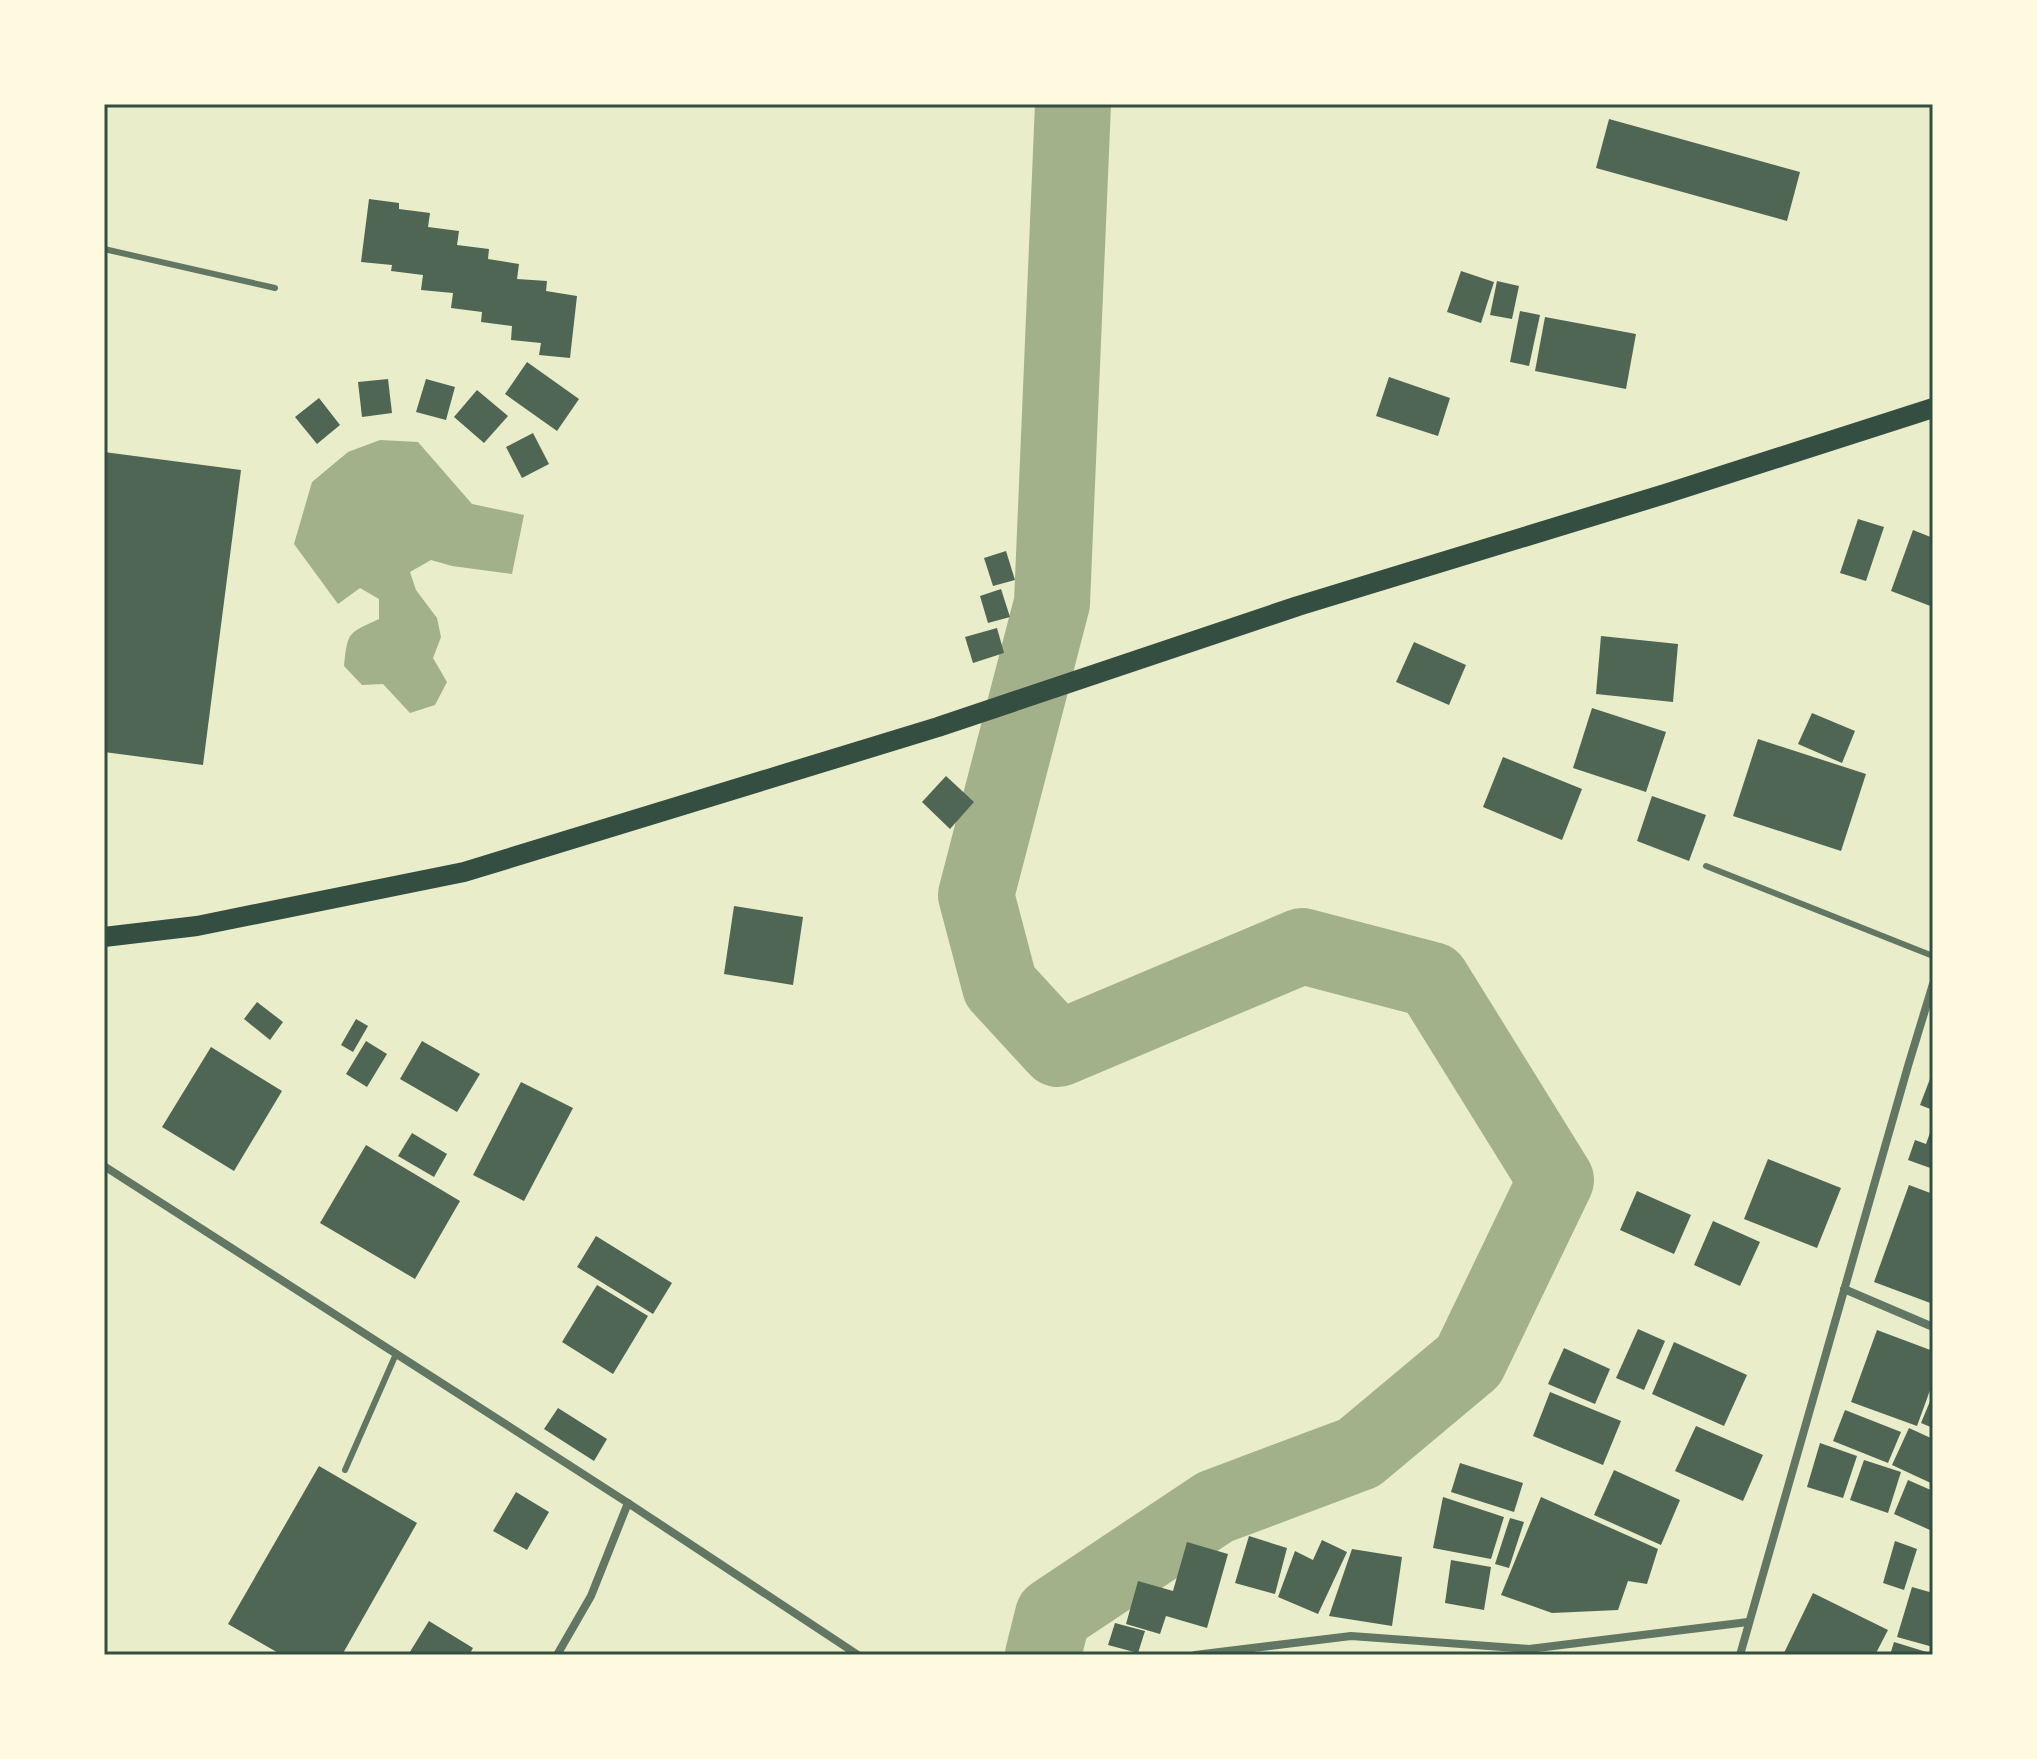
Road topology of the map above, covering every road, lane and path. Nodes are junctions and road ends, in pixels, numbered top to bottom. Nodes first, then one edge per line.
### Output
1 (104, 249) edge
2 (275, 288) dead end
3 (1933, 408) edge
4 (1706, 866) dead end
5 (104, 937) edge
6 (1933, 956) edge
7 (1933, 984) edge
8 (104, 1166) edge
9 (1844, 1289) junction
10 (1933, 1327) edge
11 (396, 1354) junction
12 (345, 1470) dead end
13 (628, 1503) junction
14 (1748, 1622) junction
15 (557, 1655) edge
16 (858, 1655) edge
17 (1195, 1655) edge
18 (1740, 1655) edge

1 - 2 lane
3 - 5 main road
4 - 6 lane
7 - 9 street
8 - 11 street
9 - 10 street
9 - 14 street
11 - 12 lane
11 - 13 street
13 - 15 street
13 - 16 street
14 - 17 street
14 - 18 street

